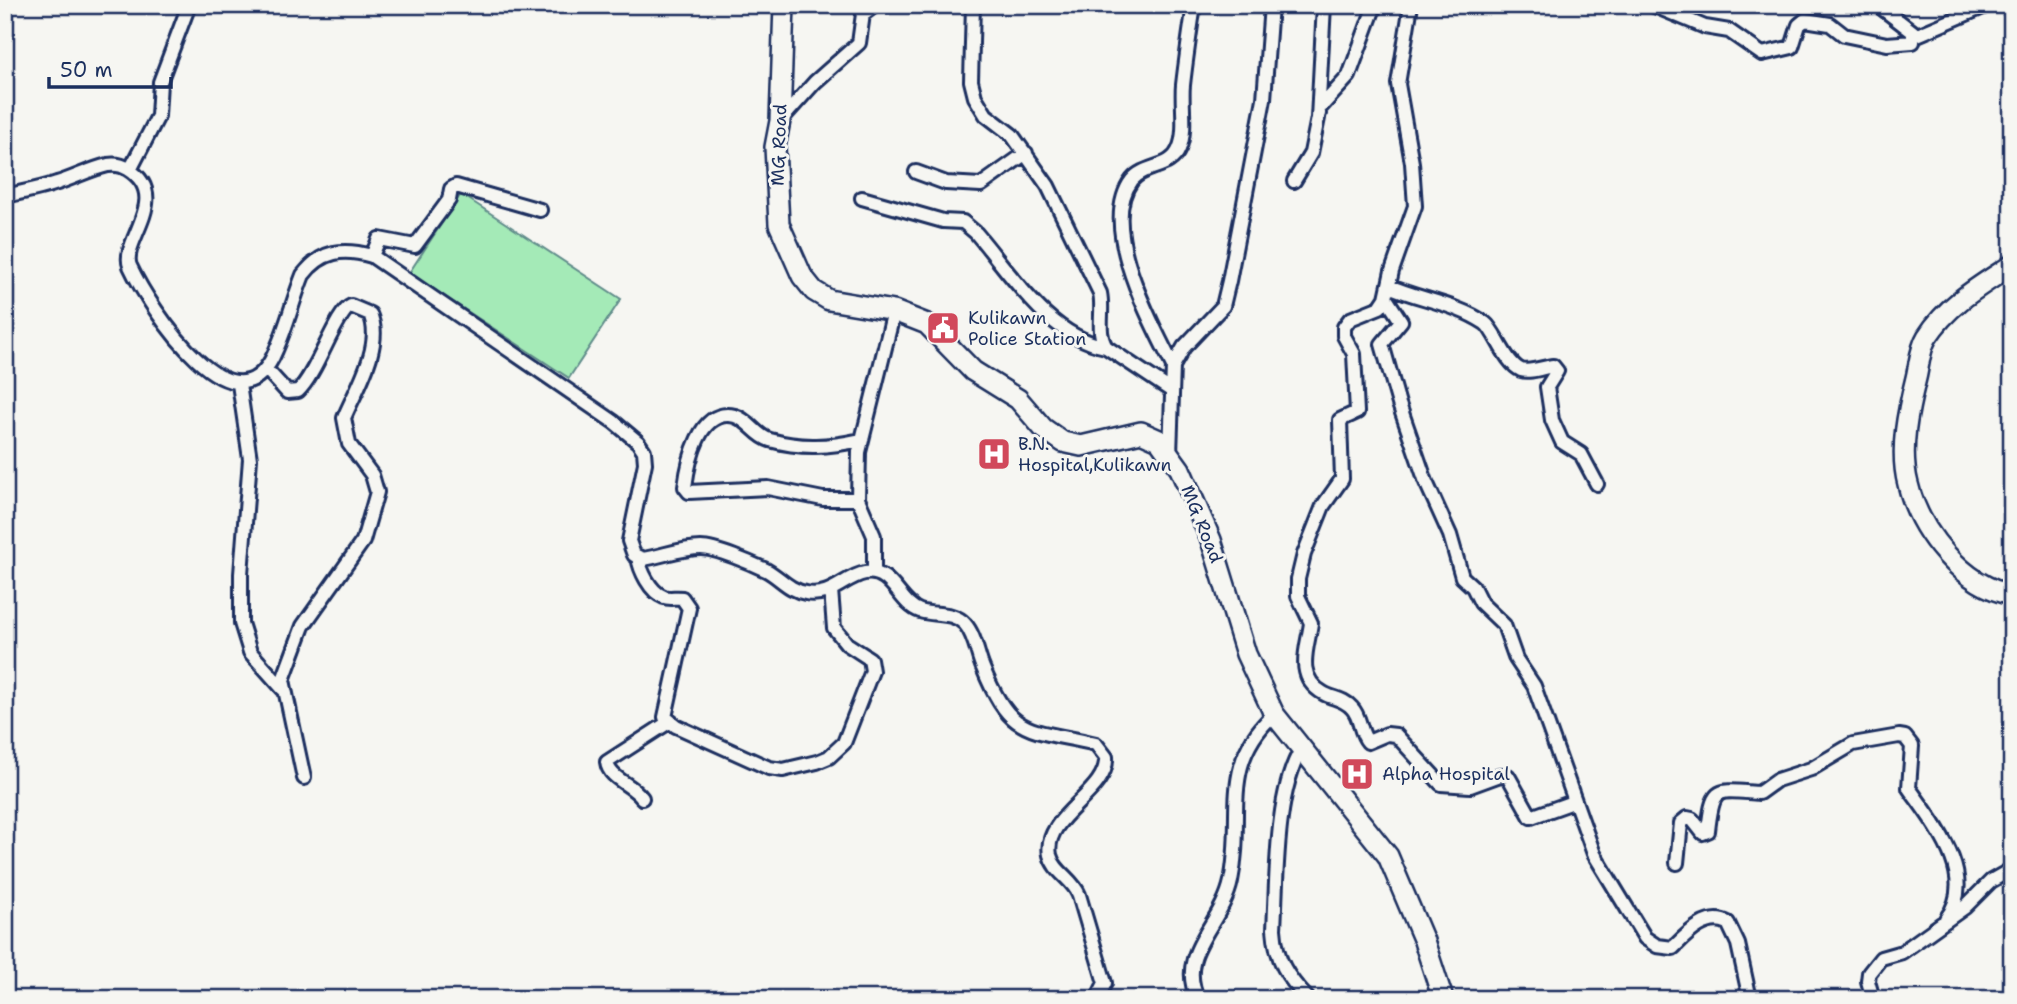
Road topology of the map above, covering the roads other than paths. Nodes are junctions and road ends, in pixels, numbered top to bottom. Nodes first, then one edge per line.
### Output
1 (190, 5) edge
2 (784, 5) edge
3 (875, 5) edge
4 (973, 5) edge
5 (1194, 5) edge
6 (1272, 5) edge
7 (1324, 5) edge
8 (1375, 5) edge
9 (1411, 5) edge
10 (1652, 5) edge
11 (1878, 5) edge
12 (1988, 5) edge
13 (1915, 36) junction
14 (1318, 118) junction
15 (780, 121) junction
16 (1026, 153) junction
17 (130, 170) junction
18 (916, 172) dead end
19 (1294, 181) dead end
20 (5, 196) edge
21 (862, 198) dead end
22 (540, 210) dead end
23 (372, 256) junction
24 (2012, 265) edge
25 (1387, 292) junction
26 (894, 311) junction
27 (1105, 346) junction
28 (1173, 366) junction
29 (267, 370) junction
30 (239, 384) junction
31 (1172, 391) junction
32 (860, 440) junction
33 (1170, 455) junction
34 (1597, 484) dead end
35 (858, 499) junction
36 (638, 557) junction
37 (874, 572) junction
38 (831, 590) junction
39 (2012, 595) edge
40 (283, 689) junction
41 (1274, 714) junction
42 (669, 722) junction
43 (1301, 750) junction
44 (304, 778) dead end
45 (642, 798) dead end
46 (1573, 802) junction
47 (1676, 863) dead end
48 (2012, 869) edge
49 (1946, 919) junction
50 (1097, 999) edge
51 (1198, 999) edge
52 (1308, 999) edge
53 (1443, 999) edge
54 (1751, 999) edge
55 (1873, 999) edge

1 - 17 street
2 - 15 main road, MG Road
3 - 15 street
4 - 16 street
5 - 28 street
6 - 28 street
7 - 14 street
8 - 14 street
9 - 25 street
10 - 13 street
11 - 13 street
12 - 13 street
14 - 19 street
15 - 26 main road, MG Road
16 - 18 street
16 - 27 street
17 - 20 street
17 - 30 street
21 - 27 street
22 - 23 street
23 - 29 street
23 - 36 street
24 - 39 main road
25 - 34 street
25 - 46 street
25 - 46 street
26 - 32 street
26 - 33 main road, MG Road
27 - 31 street
28 - 31 street
29 - 30 street
29 - 40 street
30 - 40 street
31 - 33 street
32 - 35 street
32 - 35 street
33 - 41 main road, MG Road
35 - 37 street
36 - 38 street
36 - 42 street
37 - 38 street
37 - 50 street
38 - 42 street
40 - 44 street
41 - 43 main road, MG Road
41 - 51 street
42 - 45 street
43 - 52 street
43 - 53 main road, MG Road
46 - 54 street
47 - 49 street
48 - 49 street
49 - 55 street

